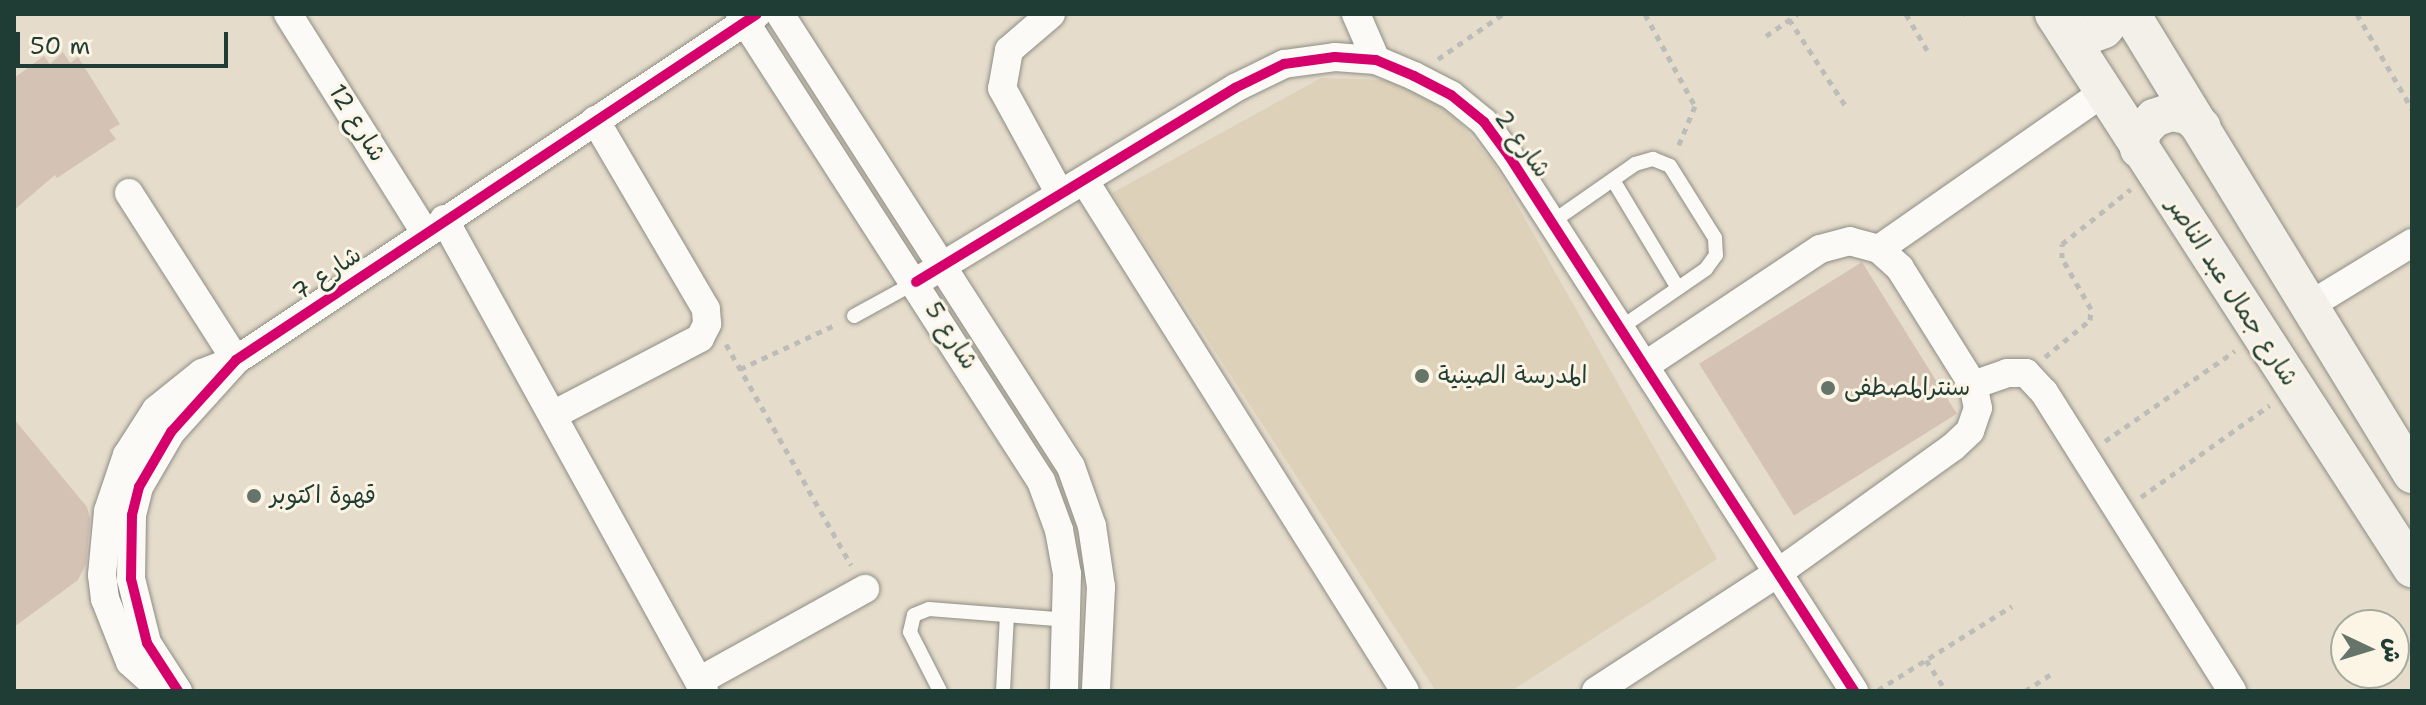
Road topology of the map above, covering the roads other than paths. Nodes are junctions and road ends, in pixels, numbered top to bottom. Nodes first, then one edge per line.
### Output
1 (288, 14) edge
2 (780, 14) edge
3 (1051, 14) edge
4 (1356, 14) edge
5 (2116, 14) edge
6 (2131, 14) edge
7 (747, 17) edge
8 (2060, 23) edge
9 (1376, 60) junction
10 (2103, 93) junction
11 (595, 120) junction
12 (2202, 127) junction
13 (2146, 161) junction
14 (1613, 180) junction
15 (1072, 187) junction
16 (129, 193) dead end
17 (1552, 222) junction
18 (434, 226) junction
19 (2412, 243) edge
20 (1879, 249) junction
21 (945, 264) junction
22 (916, 282) junction
23 (1678, 288) junction
24 (2307, 307) junction
25 (854, 316) road end
26 (1620, 328) junction
27 (236, 360) junction
28 (1646, 365) junction
29 (1973, 385) junction
30 (553, 415) junction
31 (2399, 435) edge
32 (2412, 474) edge
33 (2412, 568) edge
34 (1779, 572) junction
35 (865, 589) road end
36 (1007, 615) junction
37 (1070, 620) junction
38 (168, 685) edge
39 (701, 686) edge
40 (940, 691) edge
41 (1003, 691) edge
42 (1064, 691) edge
43 (1096, 691) edge
44 (1405, 691) edge
45 (1596, 691) edge
46 (1854, 691) edge
47 (2232, 691) edge

1 - 18 street, شارع 12
2 - 21 street, شارع 5
3 - 15 street
4 - 9 street
5 - 8 main road
6 - 12 main road
7 - 11 street, شارع 7
7 - 22 street, شارع 5
8 - 10 main road, شارع جمال عبد الناصر
9 - 15 street, شارع 2
9 - 17 street, شارع 2
10 - 13 main road, شارع جمال عبد الناصر
10 - 20 street
11 - 18 street, شارع 7
11 - 30 street
12 - 13 main road
12 - 24 main road
13 - 33 main road, شارع جمال عبد الناصر
14 - 17 lane
14 - 23 lane
14 - 23 lane
15 - 21 street, شارع 2
15 - 44 street
16 - 27 street
17 - 26 street, شارع 2
18 - 27 street, شارع 7
18 - 30 street, شارع 12
19 - 24 street
20 - 28 street
20 - 29 street
21 - 22 street, شارع 2
21 - 43 street, شارع 5
22 - 25 lane
22 - 37 street, شارع 5
23 - 26 lane
24 - 31 main road
26 - 28 street, شارع 2
27 - 38 street, شارع 7
28 - 34 street, شارع 2
29 - 34 street
29 - 47 street
30 - 39 street, شارع 12
31 - 32 main road
34 - 45 street
34 - 46 street, شارع 2
35 - 39 street
36 - 37 lane
36 - 40 lane
36 - 41 lane
37 - 42 street, شارع 5

